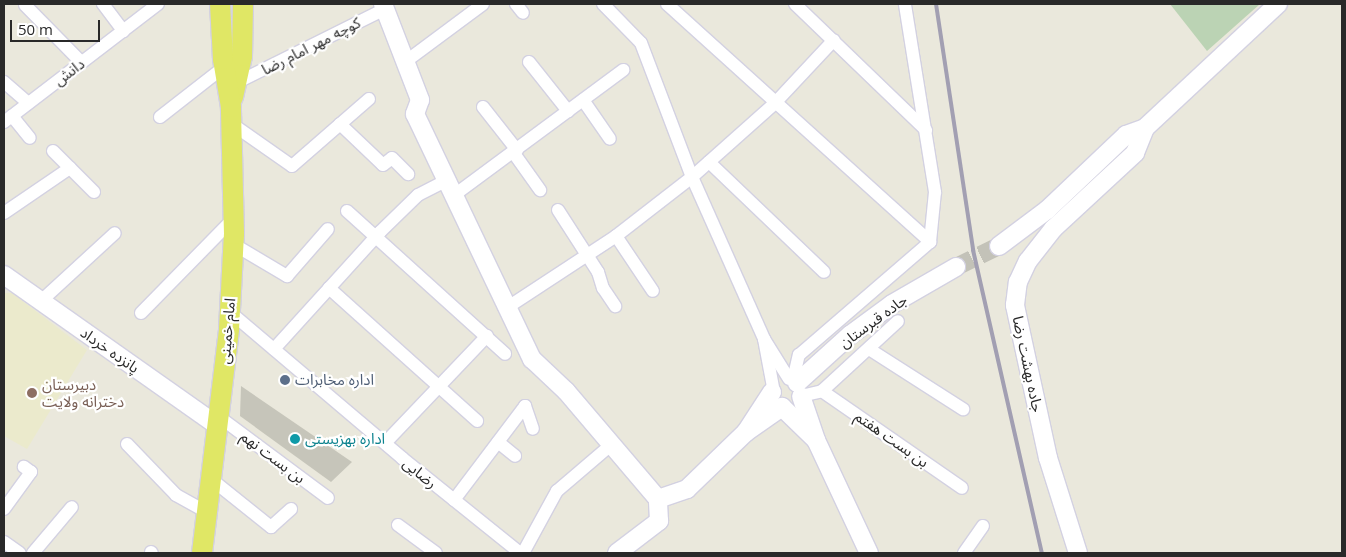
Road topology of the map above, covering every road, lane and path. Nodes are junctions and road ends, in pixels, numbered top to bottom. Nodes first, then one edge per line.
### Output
1 (103, 4) edge
2 (158, 4) edge
3 (220, 4) edge
4 (243, 4) edge
5 (603, 4) edge
6 (667, 4) edge
7 (795, 4) edge
8 (905, 4) edge
9 (1278, 4) edge
10 (25, 5) edge
11 (384, 6) edge
12 (477, 6) edge
13 (122, 31) junction
14 (834, 40) junction
15 (82, 62) junction
16 (405, 62) junction
17 (529, 62) dead end
18 (224, 67) junction
19 (623, 70) dead end
20 (4, 82) edge
21 (236, 83) junction
22 (369, 99) dead end
23 (583, 100) junction
24 (775, 103) junction
25 (28, 104) junction
26 (483, 107) dead end
27 (568, 111) junction
28 (232, 115) junction
29 (160, 117) dead end
30 (8, 119) edge
31 (340, 124) junction
32 (1145, 128) junction
33 (926, 130) junction
34 (30, 138) dead end
35 (610, 139) dead end
36 (54, 151) dead end
37 (515, 151) junction
38 (709, 162) junction
39 (70, 168) junction
40 (408, 174) dead end
41 (692, 178) junction
42 (450, 188) junction
43 (540, 190) dead end
44 (94, 192) dead end
45 (558, 210) dead end
46 (348, 211) dead end
47 (4, 213) edge
48 (233, 218) junction
49 (328, 229) dead end
50 (115, 233) dead end
51 (376, 236) junction
52 (616, 236) junction
53 (930, 242) junction
54 (233, 244) junction
55 (999, 246) tunnel mouth
56 (588, 255) junction
57 (956, 267) tunnel mouth
58 (824, 272) dead end
59 (4, 275) edge
60 (329, 288) junction
61 (653, 290) dead end
62 (41, 301) junction
63 (615, 306) dead end
64 (508, 307) junction
65 (141, 312) dead end
66 (230, 312) junction
67 (898, 321) dead end
68 (486, 336) junction
69 (764, 339) junction
70 (868, 349) junction
71 (274, 350) junction
72 (505, 354) dead end
73 (788, 386) junction
74 (438, 387) junction
75 (822, 391) junction
76 (782, 407) junction
77 (963, 409) dead end
78 (218, 421) junction
79 (478, 422) dead end
80 (533, 429) dead end
81 (746, 432) junction
82 (816, 440) junction
83 (498, 442) junction
84 (385, 443) junction
85 (126, 444) dead end
86 (612, 444) junction
87 (515, 456) dead end
88 (24, 467) dead end
89 (211, 478) junction
90 (962, 488) dead end
91 (328, 498) dead end
92 (658, 499) junction
93 (454, 500) junction
94 (72, 507) dead end
95 (4, 508) edge
96 (290, 510) dead end
97 (207, 512) junction
98 (398, 525) dead end
99 (983, 526) dead end
100 (4, 542) edge
101 (20, 553) edge
102 (33, 553) edge
103 (202, 553) edge
104 (436, 553) edge
105 (522, 553) edge
106 (617, 553) edge
107 (868, 553) edge
108 (964, 553) edge
109 (1078, 553) edge

1 - 13 street
2 - 13 street, دانش
3 - 18 main road
4 - 21 main road
5 - 41 street
6 - 24 street
7 - 14 street
8 - 33 street
9 - 32 street
10 - 15 street
11 - 16 street
11 - 21 street, کوچه مهر امام رضا
12 - 16 street
13 - 15 street, دانش
14 - 24 street
14 - 33 street
15 - 25 street, دانش
16 - 42 street
17 - 27 street
18 - 28 main road
18 - 29 street
19 - 23 street
20 - 25 street
21 - 28 main road
22 - 31 street
23 - 27 street
23 - 35 street
24 - 38 street
24 - 53 street
25 - 30 street, دانش
26 - 37 street
27 - 37 street
28 - 31 street
28 - 48 main road, امام خمینی
30 - 34 street
31 - 40 street
32 - 55 street
32 - 109 street, جاده بهشت رضا
33 - 53 street
36 - 39 street
37 - 42 street
37 - 43 street
38 - 41 street
38 - 58 street
39 - 44 street
39 - 47 street
41 - 52 street
41 - 69 street
42 - 51 street
42 - 64 street
45 - 56 street
46 - 51 street
48 - 54 main road, امام خمینی
48 - 65 street
49 - 54 street
50 - 62 street
51 - 60 street
51 - 68 street
52 - 56 street
52 - 61 street
53 - 73 street
54 - 66 main road, امام خمینی
56 - 63 street
56 - 64 street
57 - 73 street, جاده قبرستان
59 - 62 street, پانزده خرداد
60 - 71 street
60 - 74 street
62 - 78 street, پانزده خرداد
64 - 86 street
66 - 71 street, رضایی
66 - 78 main road, امام خمینی
67 - 70 street
68 - 72 street
68 - 74 street
69 - 73 street
69 - 73 street
70 - 75 street
70 - 77 street
71 - 84 street, رضایی
73 - 75 street
73 - 76 street
73 - 81 street, جاده قبرستان
73 - 82 street
74 - 79 street
74 - 84 street
75 - 90 street, بن بست هفتم
76 - 81 street
76 - 82 street
78 - 89 main road, امام خمینی
78 - 91 street, بن بست نهم
80 - 83 street
81 - 92 street
82 - 107 street
83 - 87 street
83 - 93 street
84 - 93 street, رضایی
85 - 97 street
86 - 92 street
86 - 105 street
88 - 95 street
89 - 96 street
89 - 97 main road, امام خمینی
92 - 106 street
93 - 105 street, رضایی
94 - 102 street
97 - 103 main road, امام خمینی
98 - 104 street
99 - 108 street
100 - 101 street

